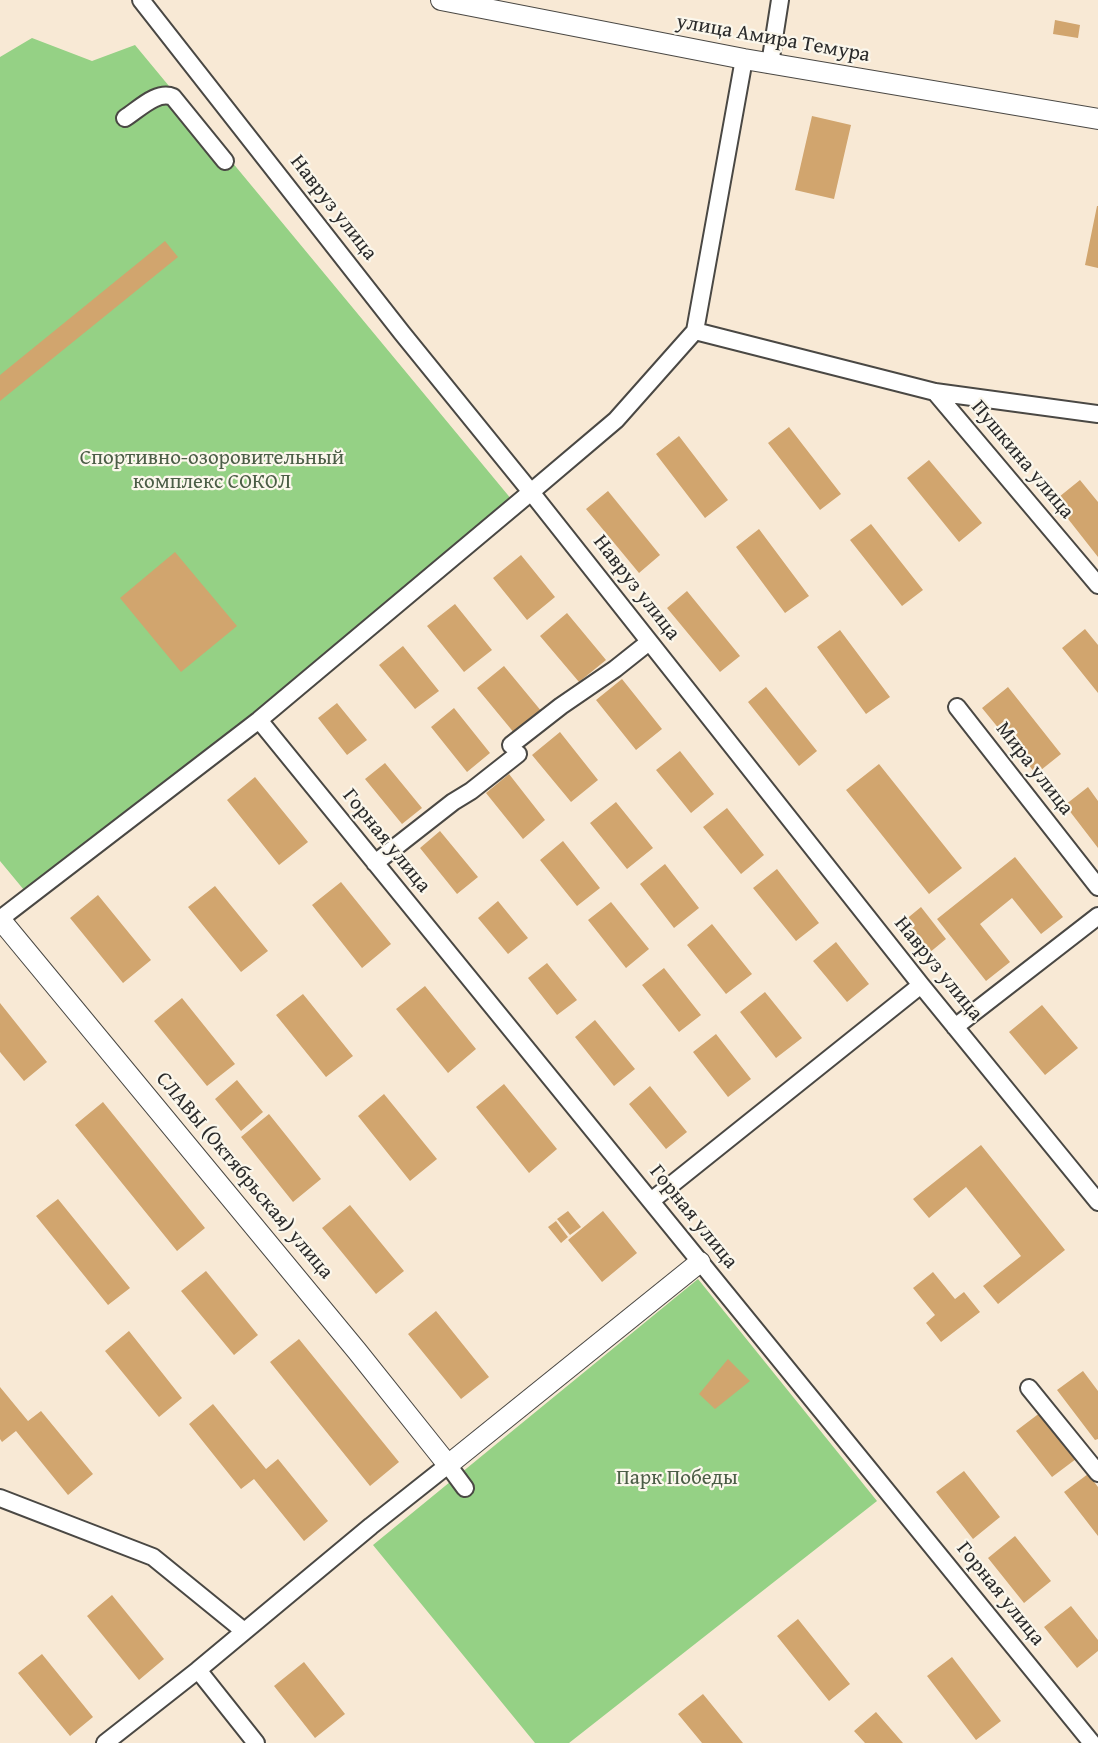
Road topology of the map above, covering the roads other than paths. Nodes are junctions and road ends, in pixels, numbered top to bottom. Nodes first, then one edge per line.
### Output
1 (141, 0) edge
2 (441, 0) edge
3 (780, 0) edge
4 (744, 59) junction
5 (770, 64) junction
6 (124, 118) dead end
7 (1098, 119) edge
8 (225, 161) dead end
9 (695, 331) junction
10 (935, 392) junction
11 (1098, 414) edge
12 (531, 492) junction
13 (1098, 585) edge
14 (649, 642) junction
15 (957, 707) dead end
16 (259, 720) junction
17 (375, 863) junction
18 (1098, 887) edge
19 (1098, 916) edge
20 (0, 919) edge
21 (921, 985) junction
22 (955, 1027) junction
23 (651, 1201) junction
24 (1098, 1202) edge
25 (700, 1262) junction
26 (1029, 1388) dead end
27 (448, 1465) junction
28 (1098, 1473) edge
29 (465, 1488) dead end
30 (0, 1498) edge
31 (244, 1631) junction
32 (198, 1670) junction
33 (105, 1743) edge
34 (256, 1743) edge
35 (1092, 1743) edge

1 - 12 street, Навруз улица
2 - 4 main road, улица Амира Темура
3 - 5 street
4 - 5 main road, улица Амира Темура
4 - 9 street
5 - 7 main road, улица Амира Темура
6 - 8 street
9 - 10 street
9 - 12 street
10 - 11 street
10 - 13 street, Пушкина улица
12 - 14 street, Навруз улица
12 - 16 street
14 - 17 street
14 - 21 street, Навруз улица
15 - 18 street, Мира улица
16 - 17 street, Горная улица
16 - 20 street
17 - 23 street, Горная улица
19 - 22 street
20 - 27 main road, СЛАВЫ (Октябрьская) улица
21 - 22 street, Навруз улица
21 - 23 street
22 - 24 street, Навруз улица
23 - 25 street, Горная улица
25 - 27 main road
25 - 35 street, Горная улица
26 - 28 street
27 - 29 street
27 - 31 street
30 - 31 street
31 - 32 street
32 - 33 street
32 - 34 street

